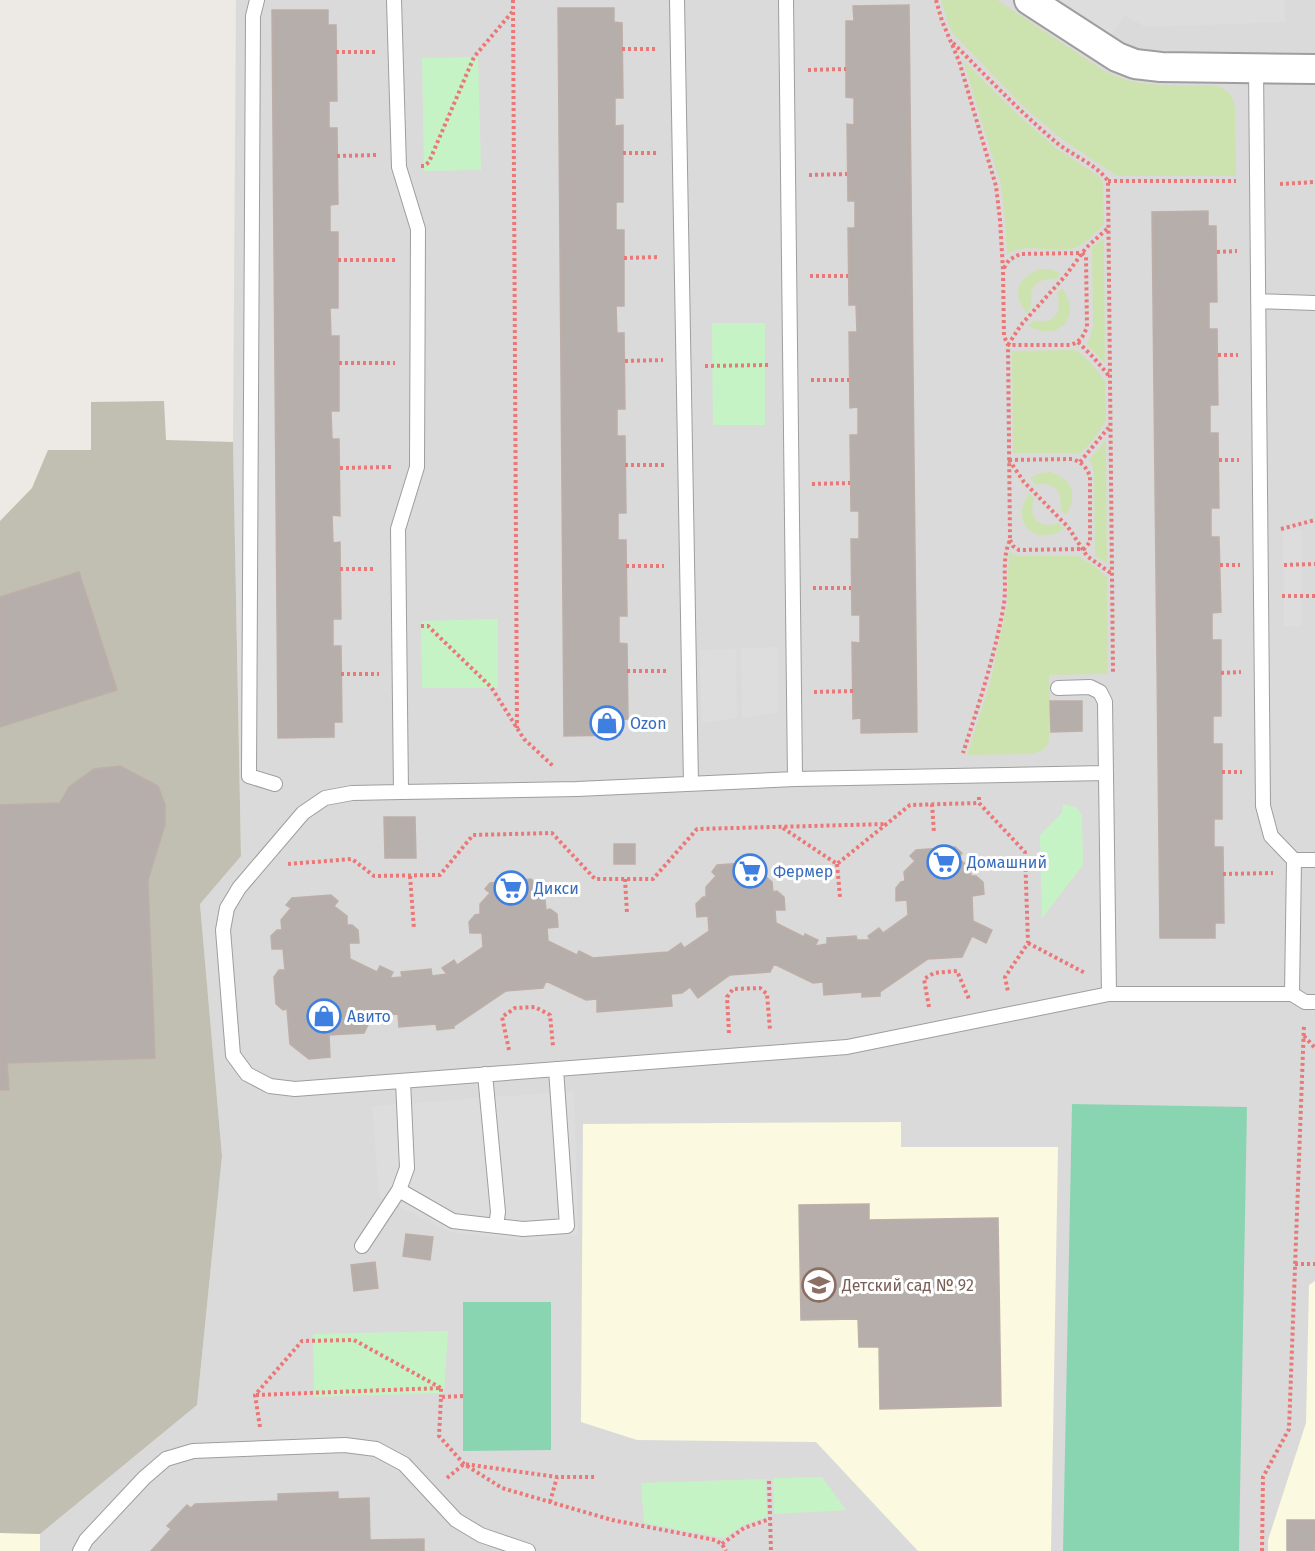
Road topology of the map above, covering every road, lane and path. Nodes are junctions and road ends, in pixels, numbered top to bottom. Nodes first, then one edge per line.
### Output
1 (257, 0) edge
2 (394, 0) edge
3 (513, 0) edge
4 (677, 0) edge
5 (786, 0) edge
6 (936, 0) edge
7 (1029, 0) edge
8 (513, 11) junction
9 (951, 40) junction
10 (622, 49) dead end
11 (678, 49) junction
12 (336, 52) dead end
13 (395, 52) junction
14 (1256, 68) junction
15 (846, 69) dead end
16 (1315, 69) edge
17 (787, 70) junction
18 (623, 153) dead end
19 (680, 153) junction
20 (399, 155) junction
21 (337, 156) dead end
22 (424, 166) dead end
23 (847, 174) dead end
24 (788, 175) junction
25 (1108, 182) junction
26 (1315, 182) edge
27 (1257, 183) junction
28 (1108, 228) junction
29 (1082, 253) junction
30 (682, 257) junction
31 (624, 258) dead end
32 (338, 260) dead end
33 (418, 260) junction
34 (1003, 270) junction
35 (790, 276) junction
36 (848, 276) dead end
37 (1258, 301) junction
38 (1315, 303) edge
39 (1078, 342) junction
40 (1008, 345) junction
41 (625, 361) dead end
42 (339, 363) dead end
43 (417, 363) junction
44 (684, 363) junction
45 (791, 365) junction
46 (1110, 377) junction
47 (849, 380) dead end
48 (791, 381) junction
49 (1110, 426) junction
50 (1009, 459) junction
51 (1080, 462) junction
52 (625, 465) dead end
53 (686, 465) junction
54 (417, 467) junction
55 (340, 468) dead end
56 (850, 483) dead end
57 (792, 484) junction
58 (1315, 520) edge
59 (1292, 526) dead end
60 (1010, 540) junction
61 (1083, 549) junction
62 (1302, 564) dead end
63 (1315, 564) edge
64 (626, 566) dead end
65 (687, 566) junction
66 (398, 568) junction
67 (340, 569) dead end
68 (1112, 574) junction
69 (793, 588) junction
70 (851, 588) dead end
71 (1302, 597) dead end
72 (1315, 597) edge
73 (422, 626) dead end
74 (627, 671) dead end
75 (689, 671) junction
76 (400, 673) junction
77 (341, 674) dead end
78 (1058, 688) dead end
79 (794, 692) junction
80 (853, 692) dead end
81 (1100, 692) junction
82 (517, 728) junction
83 (555, 768) dead end
84 (1106, 773) junction
85 (978, 775) junction
86 (956, 776) junction
87 (795, 779) junction
88 (275, 784) dead end
89 (691, 784) junction
90 (401, 792) junction
91 (979, 803) junction
92 (932, 804) junction
93 (886, 824) junction
94 (782, 827) junction
95 (934, 833) dead end
96 (1315, 860) edge
97 (837, 864) junction
98 (1294, 866) junction
99 (257, 867) junction
100 (1223, 874) dead end
101 (410, 876) junction
102 (625, 879) junction
103 (840, 897) dead end
104 (627, 913) dead end
105 (414, 929) dead end
106 (1028, 943) junction
107 (1084, 972) junction
108 (1077, 977) dead end
109 (1109, 990) junction
110 (1018, 991) dead end
111 (1008, 992) junction
112 (998, 994) dead end
113 (1292, 994) junction
114 (979, 998) dead end
115 (969, 1000) junction
116 (959, 1002) dead end
117 (1310, 1002) edge
118 (939, 1005) dead end
119 (929, 1007) junction
120 (918, 1009) dead end
121 (760, 1031) dead end
122 (740, 1032) dead end
123 (729, 1033) junction
124 (718, 1034) dead end
125 (1304, 1036) junction
126 (542, 1047) dead end
127 (1315, 1048) edge
128 (498, 1050) dead end
129 (556, 1069) junction
130 (485, 1074) junction
131 (403, 1080) junction
132 (399, 1190) junction
133 (496, 1226) junction
134 (362, 1246) dead end
135 (1295, 1264) junction
136 (1315, 1264) edge
137 (441, 1388) junction
138 (255, 1395) junction
139 (463, 1396) dead end
140 (441, 1397) junction
141 (262, 1448) junction
142 (464, 1464) junction
143 (557, 1477) junction
144 (596, 1477) dead end
145 (769, 1481) dead end
146 (550, 1502) junction
147 (770, 1519) junction
148 (722, 1544) junction
149 (80, 1551) edge
150 (528, 1551) edge
151 (726, 1551) edge
152 (771, 1551) edge
153 (1262, 1551) edge

1 - 88 lane
2 - 13 lane
3 - 8 path
4 - 11 lane
5 - 17 lane
6 - 9 path
7 - 14 street
8 - 22 path
8 - 82 path
9 - 25 path
9 - 34 path
10 - 11 path
11 - 19 lane
12 - 13 path
13 - 20 lane
14 - 16 street
14 - 27 lane
15 - 17 path
17 - 24 lane
18 - 19 path
19 - 30 lane
20 - 21 path
20 - 33 lane
23 - 24 path
24 - 35 lane
25 - 27 path
25 - 28 path
26 - 27 path
27 - 37 lane
28 - 29 path
28 - 46 path
29 - 34 path
29 - 39 path
29 - 40 path
30 - 31 path
30 - 44 lane
32 - 33 path
33 - 43 lane
34 - 40 path
35 - 36 path
35 - 45 lane
37 - 38 lane
37 - 98 lane
39 - 40 path
39 - 46 path
40 - 50 path
41 - 44 path
42 - 43 path
43 - 54 lane
44 - 45 path
44 - 53 lane
45 - 48 lane
46 - 49 path
47 - 48 path
48 - 57 lane
49 - 51 path
49 - 68 path
50 - 51 path
50 - 60 path
50 - 61 path
51 - 61 path
52 - 53 path
53 - 65 lane
54 - 55 path
54 - 66 lane
56 - 57 path
57 - 69 lane
58 - 59 path
60 - 61 path
60 - 86 path
61 - 68 path
62 - 63 path
64 - 65 path
65 - 75 lane
66 - 67 path
66 - 76 lane
68 - 81 path
69 - 70 path
69 - 79 lane
71 - 72 path
73 - 82 path
74 - 75 path
75 - 89 lane
76 - 77 path
76 - 90 lane
78 - 81 lane
79 - 80 path
79 - 87 lane
81 - 84 lane
82 - 83 path
84 - 85 lane
84 - 109 lane
85 - 86 lane
85 - 91 path
86 - 87 lane
87 - 89 lane
89 - 90 lane
90 - 99 lane
91 - 92 path
91 - 106 path
92 - 93 path
92 - 95 path
93 - 94 path
93 - 97 path
94 - 97 path
94 - 102 path
96 - 98 lane
97 - 103 path
98 - 100 path
98 - 113 lane
99 - 101 path
99 - 131 lane
101 - 102 path
101 - 105 path
102 - 104 path
106 - 107 path
106 - 111 path
107 - 108 path
107 - 109 path
109 - 113 lane
109 - 129 lane
110 - 111 path
111 - 112 path
113 - 117 lane
114 - 115 path
115 - 116 path
115 - 119 path
117 - 125 path
118 - 119 path
119 - 120 path
121 - 123 path
122 - 123 path
123 - 124 path
125 - 127 path
125 - 135 path
126 - 128 path
129 - 130 lane
129 - 133 lane
130 - 131 lane
130 - 133 lane
131 - 132 lane
132 - 133 lane
132 - 134 lane
135 - 136 path
135 - 153 path
137 - 138 path
137 - 138 path
137 - 140 path
138 - 141 path
139 - 140 path
140 - 142 path
141 - 149 lane
141 - 150 lane
142 - 143 path
142 - 146 path
143 - 144 path
143 - 146 path
145 - 147 path
146 - 148 path
147 - 148 path
147 - 152 path
148 - 151 path

